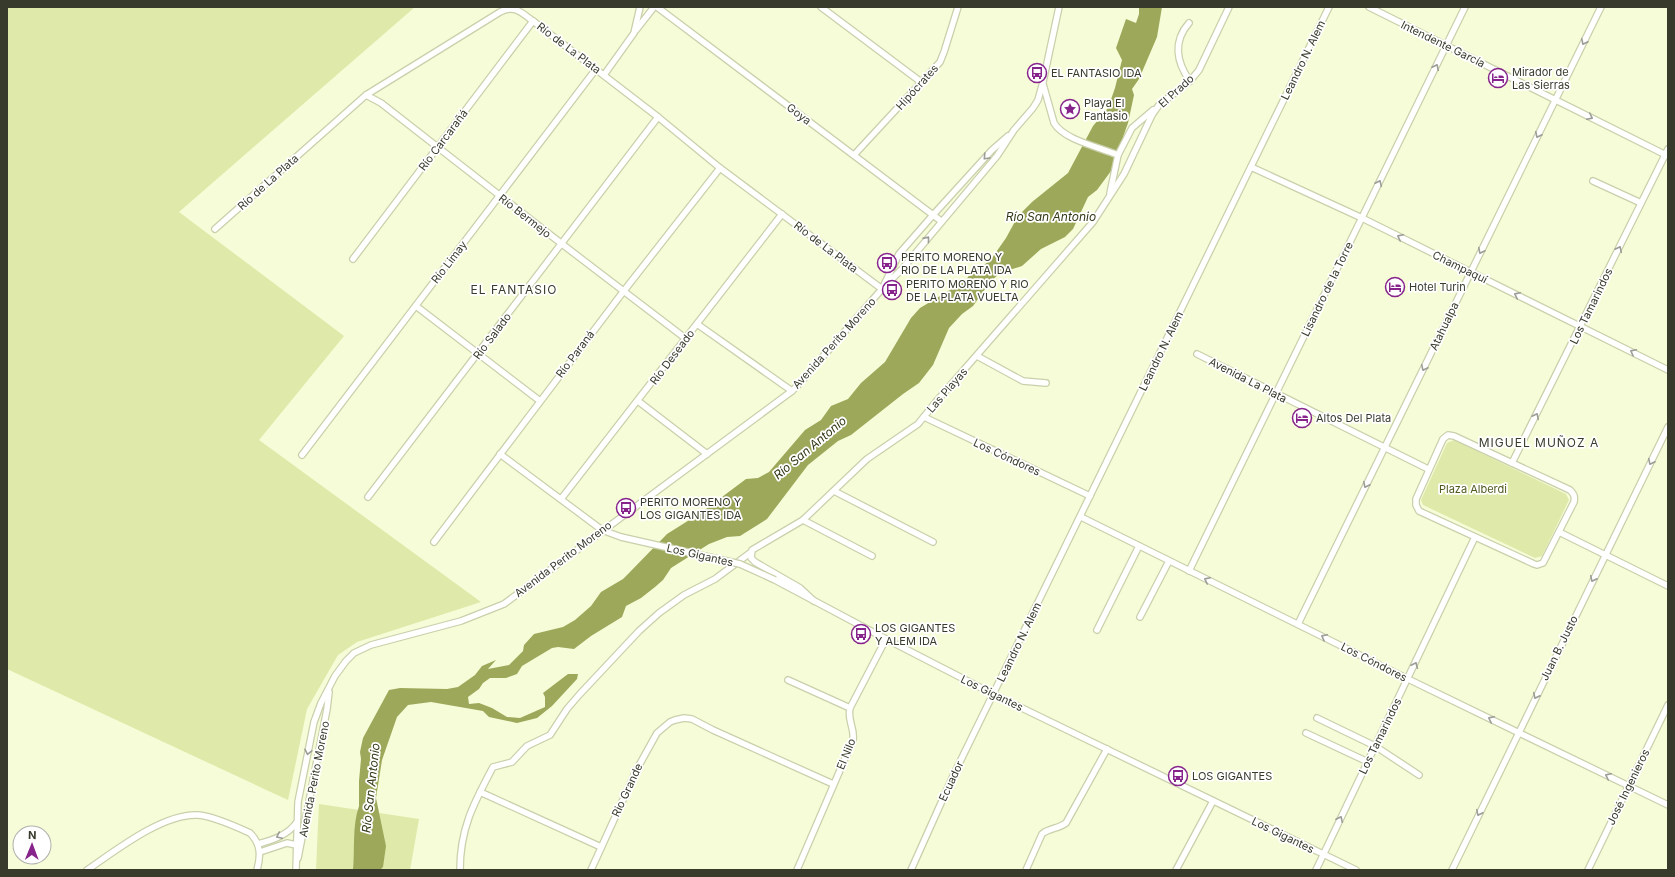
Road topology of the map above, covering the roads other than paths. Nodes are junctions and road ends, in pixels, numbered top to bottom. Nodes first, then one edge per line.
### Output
1 (640, 7) edge
2 (656, 7) edge
3 (821, 7) edge
4 (958, 7) edge
5 (1060, 7) edge
6 (1229, 7) edge
7 (1329, 7) edge
8 (1368, 7) edge
9 (1465, 7) edge
10 (1601, 7) edge
11 (533, 21) junction
12 (1189, 23) dead end
13 (634, 33) junction
14 (1447, 45) junction
15 (596, 69) junction
16 (604, 75) junction
17 (1190, 81) junction
18 (922, 82) junction
19 (1043, 82) junction
20 (366, 95) junction
21 (1556, 100) junction
22 (1159, 105) junction
23 (658, 117) junction
24 (1014, 130) junction
25 (437, 147) junction
26 (1667, 153) edge
27 (1118, 155) junction
28 (854, 156) junction
29 (1251, 167) junction
30 (720, 168) junction
31 (1593, 181) dead end
32 (500, 196) junction
33 (1110, 196) junction
34 (1641, 203) junction
35 (782, 214) junction
36 (933, 215) junction
37 (1362, 218) junction
38 (941, 221) junction
39 (216, 229) dead end
40 (562, 244) junction
41 (353, 259) dead end
42 (1471, 272) junction
43 (882, 289) junction
44 (623, 292) junction
45 (416, 306) junction
46 (697, 324) junction
47 (1581, 326) junction
48 (685, 338) junction
49 (478, 354) junction
50 (1197, 354) dead end
51 (976, 356) junction
52 (1668, 370) edge
53 (1046, 383) dead end
54 (792, 391) junction
55 (1275, 393) junction
56 (540, 401) junction
57 (638, 401) junction
58 (924, 417) junction
59 (1668, 427) edge
60 (1384, 448) junction
61 (500, 454) junction
62 (708, 454) junction
63 (302, 455) dead end
64 (1512, 463) junction
65 (1428, 469) junction
66 (834, 491) junction
67 (1090, 496) junction
68 (368, 497) dead end
69 (561, 499) junction
70 (1081, 517) junction
71 (803, 520) junction
72 (602, 530) junction
73 (1559, 532) junction
74 (1475, 537) junction
75 (434, 542) dead end
76 (933, 542) dead end
77 (1139, 546) junction
78 (751, 552) junction
79 (1605, 555) junction
80 (872, 556) dead end
81 (1169, 561) junction
82 (1189, 571) junction
83 (1668, 586) edge
84 (814, 601) junction
85 (1140, 617) dead end
86 (1298, 624) junction
87 (1097, 630) dead end
88 (886, 639) junction
89 (1408, 679) junction
90 (788, 680) dead end
91 (329, 689) junction
92 (993, 694) junction
93 (1668, 705) edge
94 (850, 708) junction
95 (1317, 718) dead end
96 (1518, 732) junction
97 (1306, 733) dead end
98 (1375, 746) junction
99 (1108, 749) junction
100 (1368, 762) junction
101 (1419, 776) dead end
102 (833, 784) junction
103 (1629, 786) junction
104 (480, 792) junction
105 (1213, 800) junction
106 (1668, 805) edge
107 (297, 822) junction
108 (258, 844) junction
109 (296, 844) junction
110 (601, 847) junction
111 (260, 852) junction
112 (1323, 855) junction
113 (296, 869) edge
114 (87, 870) edge
115 (257, 870) edge
116 (461, 870) edge
117 (591, 870) edge
118 (797, 870) edge
119 (911, 870) edge
120 (1026, 870) edge
121 (1176, 870) edge
122 (1316, 870) edge
123 (1356, 870) edge
124 (1452, 870) edge
125 (1588, 870) edge

1 - 13 street
2 - 13 street
2 - 28 street, Goya
3 - 18 street
4 - 18 street, Hipócrates
5 - 19 street, Avenida Perito Moreno
6 - 17 street, El Prado
7 - 29 street, Leandro N. Alem
8 - 14 street, Intendente García
9 - 14 street, Lisandro de la Torre
10 -> 21 street, Atahualpa
11 - 15 street, Río de La Plata
11 - 20 street, Río de La Plata
11 - 25 street, Río Carcarañá
12 - 17 street
13 - 16 street
14 - 21 street, Intendente García
37 -> 14 street, Lisandro de la Torre
15 - 16 street, Río de La Plata
15 - 32 street, Río Limay
16 - 23 street, Río de La Plata
17 - 22 street, El Prado
18 - 28 street, Hipócrates
19 - 24 street, Avenida Perito Moreno
19 - 27 street
20 - 25 street, Río Bermejo
20 - 39 street, Río de La Plata
21 -> 26 street, Intendente García
21 -> 42 street, Atahualpa
22 - 27 street
22 - 33 street, El Prado
23 - 30 street, Río de La Plata
23 - 40 street, Río Salado
24 -> 36 street, Avenida Perito Moreno
24 - 38 street, Avenida Perito Moreno
25 - 32 street, Río Bermejo
25 - 41 street, Río Carcarañá
26 - 34 street, Los Tamarindos
27 - 33 street
28 - 36 street, Goya
29 - 37 street, Champaquí
29 - 67 street, Leandro N. Alem
30 - 35 street, Río de La Plata
30 - 44 street, Río Paraná
31 - 34 street
32 - 40 street, Río Bermejo
32 - 45 street, Río Limay
33 - 51 street, Las Playas
47 -> 34 street, Los Tamarindos
35 - 43 street, Río de La Plata
35 - 46 street, Río Deseado
36 - 38 street, Goya
36 - 43 street, Avenida Perito Moreno
42 -> 37 street, Champaquí
37 - 55 street, Lisandro de la Torre
43 -> 38 street, Avenida Perito Moreno
40 - 44 street, Río Bermejo
40 - 49 street, Río Salado
47 -> 42 street, Champaquí
42 -> 60 street, Atahualpa
43 - 54 street, Avenida Perito Moreno
44 - 48 street, Río Bermejo
44 - 56 street, Río Paraná
45 - 49 street
45 - 63 street, Río Limay
46 - 48 street, Río Deseado
46 - 54 street
52 -> 47 street, Champaquí
64 -> 47 street, Los Tamarindos
48 - 57 street, Río Deseado
49 - 56 street
49 - 68 street, Río Salado
50 - 55 street, Avenida La Plata
51 - 53 street
51 - 58 street, Las Playas
54 - 62 street, Avenida Perito Moreno
55 - 60 street, Avenida La Plata
55 - 82 street, Lisandro de la Torre
56 - 61 street, Río Paraná
57 - 62 street
57 - 69 street, Río Deseado
58 - 66 street, Las Playas
58 - 67 street, Los Cóndores
59 -> 79 street, Juan B. Justo
60 - 65 street, Avenida La Plata
60 -> 86 street, Atahualpa
61 - 69 street, Los Gigantes
61 - 75 street, Río Paraná
62 - 72 street, Avenida Perito Moreno
64 - 65 street
64 - 73 street
65 - 74 street
66 - 71 street, Las Playas
66 - 76 street
67 - 70 street, Leandro N. Alem
69 - 72 street, Los Gigantes
70 - 77 street, Los Cóndores
70 - 92 street, Leandro N. Alem
71 - 78 street, Las Playas
71 - 80 street
72 - 84 street, Los Gigantes, bridge
72 - 91 street, Avenida Perito Moreno
73 - 74 street
73 - 79 street
89 -> 74 street, Los Tamarindos
77 - 81 street, Los Cóndores
77 - 87 street
78 - 84 street
78 - 104 street, Las Playas
79 - 83 street
79 -> 96 street, Juan B. Justo
81 - 82 street, Los Cóndores
81 - 85 street
86 -> 82 street, Los Cóndores
84 - 88 street, Los Gigantes
89 -> 86 street, Los Cóndores
88 - 92 street, Los Gigantes
88 - 94 street
96 -> 89 street, Los Cóndores
89 - 98 street, Los Tamarindos
90 - 94 street
91 -> 107 street, Avenida Perito Moreno
91 - 113 street, Avenida Perito Moreno
92 - 99 street, Los Gigantes
92 - 119 street, Ecuador
93 - 103 street, José Ingenieros
94 - 102 street, El Nilo
95 - 98 street
103 -> 96 street, Los Cóndores
96 -> 124 street, Juan B. Justo
97 - 100 street
98 - 100 street, Los Tamarindos
98 - 101 street
99 - 105 street, Los Gigantes
99 - 120 street
112 -> 100 street, Los Tamarindos
102 - 110 street, Rio Grande
102 - 118 street, El Nilo
103 - 106 street, Los Cóndores
103 - 125 street, José Ingenieros
104 - 110 street
104 - 116 street, Las Playas
105 - 112 street, Los Gigantes
105 - 121 street
107 -> 108 street
107 - 109 street, Avenida Perito Moreno
108 - 111 street
108 - 114 street
109 - 111 street
109 - 113 street, Avenida Perito Moreno
110 - 117 street, Rio Grande
111 - 115 street
112 - 122 street, Los Tamarindos
112 - 123 street, Los Gigantes

